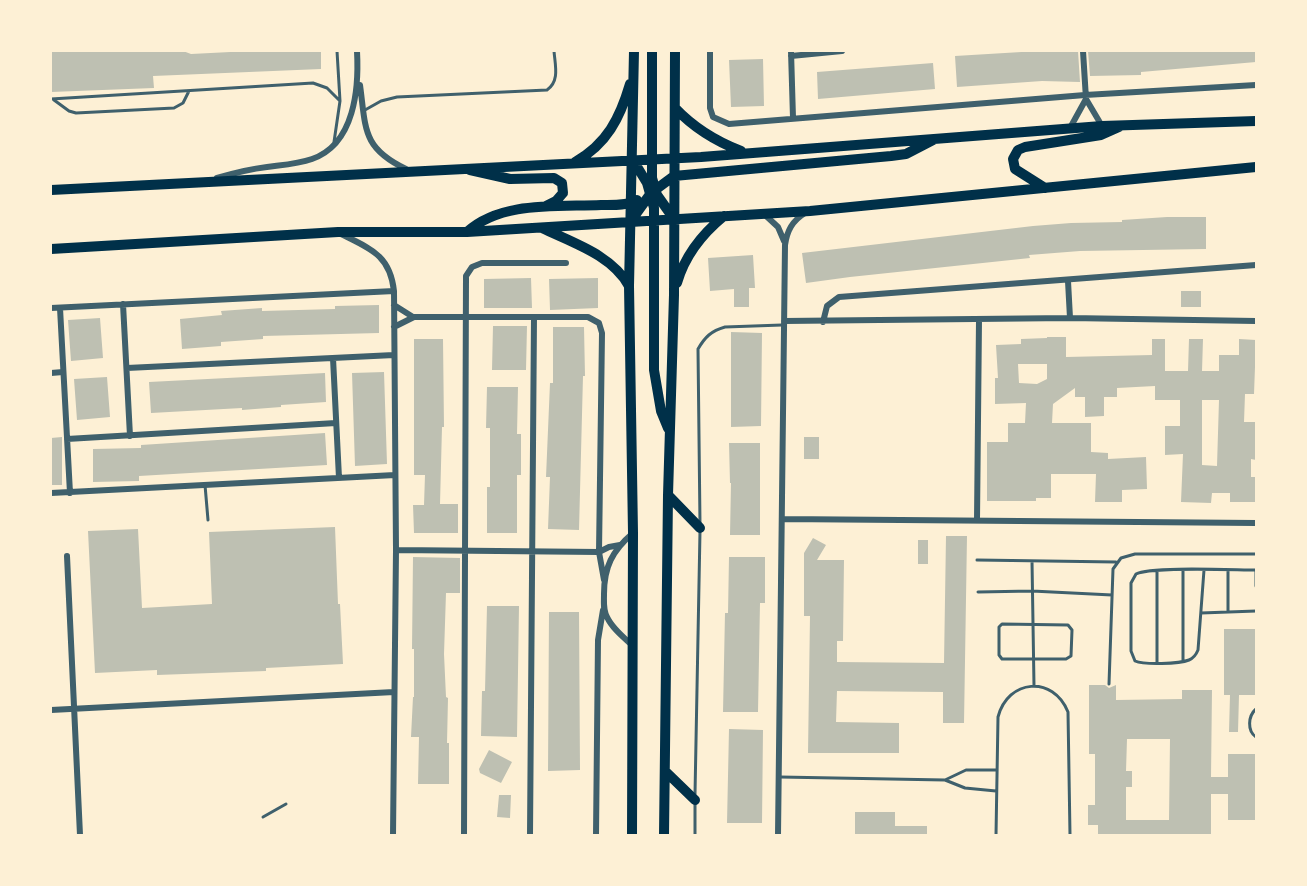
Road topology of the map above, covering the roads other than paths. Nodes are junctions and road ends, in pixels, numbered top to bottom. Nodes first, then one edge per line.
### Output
1 (337, 51) edge
2 (357, 51) edge
3 (554, 51) edge
4 (634, 51) edge
5 (652, 51) edge
6 (675, 51) edge
7 (710, 51) edge
8 (842, 51) edge
9 (1083, 51) edge
10 (791, 53) edge
11 (634, 69) junction
12 (358, 71) junction
13 (1256, 85) edge
14 (189, 91) junction
15 (1085, 97) junction
16 (52, 99) edge
17 (340, 101) junction
18 (675, 108) junction
19 (363, 111) junction
20 (793, 118) junction
21 (1256, 121) edge
22 (1122, 125) junction
23 (1102, 126) junction
24 (1070, 128) junction
25 (934, 139) junction
26 (333, 144) junction
27 (744, 152) junction
28 (675, 158) junction
29 (651, 159) junction
30 (633, 160) junction
31 (573, 163) junction
32 (1256, 167) edge
33 (463, 168) junction
34 (409, 171) junction
35 (674, 176) junction
36 (206, 184) junction
37 (1046, 188) junction
38 (51, 190) edge
39 (652, 190) junction
40 (632, 203) junction
41 (543, 208) junction
42 (810, 211) junction
43 (764, 213) junction
44 (724, 216) junction
45 (674, 219) junction
46 (654, 220) junction
47 (632, 221) junction
48 (539, 227) junction
49 (338, 232) junction
50 (467, 232) junction
51 (785, 245) junction
52 (51, 249) edge
53 (566, 263) dead end
54 (1256, 265) edge
55 (1068, 281) junction
56 (629, 286) junction
57 (394, 291) junction
58 (674, 295) junction
59 (123, 304) junction
60 (394, 305) junction
61 (51, 308) edge
62 (60, 308) junction
63 (465, 316) junction
64 (414, 317) junction
65 (534, 317) junction
66 (1070, 318) junction
67 (979, 320) junction
68 (1256, 321) edge
69 (823, 322) junction
70 (784, 323) junction
71 (394, 327) junction
72 (394, 356) junction
73 (333, 358) junction
74 (127, 368) junction
75 (63, 372) junction
76 (51, 373) edge
77 (336, 423) junction
78 (670, 431) junction
79 (130, 436) junction
80 (67, 440) junction
81 (395, 475) junction
82 (339, 478) junction
83 (205, 485) junction
84 (70, 493) junction
85 (51, 494) edge
86 (668, 495) junction
87 (782, 519) junction
88 (208, 520) dead end
89 (977, 520) junction
90 (1256, 523) edge
91 (700, 528) junction
92 (633, 533) junction
93 (620, 545) junction
94 (396, 550) junction
95 (464, 551) junction
96 (532, 552) junction
97 (599, 552) junction
98 (1256, 554) edge
99 (67, 556) dead end
100 (977, 560) dead end
101 (1032, 561) junction
102 (1116, 562) junction
103 (1183, 570) junction
104 (1204, 570) junction
105 (1228, 570) junction
106 (1256, 570) edge
107 (1157, 571) junction
108 (604, 580) junction
109 (1256, 586) edge
110 (1032, 591) junction
111 (978, 592) dead end
112 (1112, 595) junction
113 (603, 610) junction
114 (1256, 611) edge
115 (1228, 612) junction
116 (1201, 613) junction
117 (1033, 624) junction
118 (632, 645) junction
119 (1034, 660) junction
120 (1183, 661) junction
121 (1157, 663) junction
122 (1109, 684) dead end
123 (1035, 686) junction
124 (394, 692) junction
125 (74, 708) junction
126 (51, 710) edge
127 (1256, 710) edge
128 (1256, 737) edge
129 (996, 770) junction
130 (664, 771) junction
131 (778, 777) junction
132 (945, 780) junction
133 (996, 791) junction
134 (695, 800) junction
135 (286, 804) dead end
136 (263, 817) dead end
137 (80, 835) edge
138 (393, 835) edge
139 (464, 835) edge
140 (530, 835) edge
141 (596, 835) edge
142 (632, 835) edge
143 (664, 835) edge
144 (695, 835) edge
145 (778, 835) edge
146 (996, 835) edge
147 (1070, 835) edge

1 - 17 lane
2 - 12 street
3 - 19 lane
4 - 11 main road
5 - 29 main road
6 - 18 main road
7 - 20 street
8 - 10 street
9 - 15 street
10 - 20 street
11 - 30 main road
11 - 31 main road
12 - 19 street
12 - 26 street
13 - 15 street
14 - 16 lane
14 - 16 lane
14 - 17 lane
15 - 20 street
15 - 23 street
15 - 24 street
17 - 26 lane
18 - 27 main road
18 - 28 main road
19 - 34 street
21 - 22 main road
22 - 23 main road
22 - 37 main road
23 - 24 main road
24 - 25 main road
25 - 27 main road
25 - 35 main road
26 - 36 street
27 - 28 main road
28 - 29 main road
28 - 35 main road
28 - 39 main road
29 - 30 main road
29 - 39 main road
30 - 31 main road
30 - 39 main road
30 - 40 main road
31 - 33 main road
32 - 37 main road
33 - 34 main road
33 - 41 main road
34 - 36 main road
35 - 39 main road
35 - 45 main road
36 - 38 main road
37 - 42 main road
39 - 40 main road
39 - 45 main road
39 - 46 main road
39 - 47 main road
40 - 41 main road
40 - 47 main road
41 - 50 main road
42 - 43 main road
42 - 51 street
43 - 44 main road
43 - 51 street
44 - 45 main road
44 - 58 main road
45 - 46 main road
45 - 58 main road
46 - 47 main road
46 - 78 main road
47 - 48 main road
47 - 56 main road
48 - 50 main road
48 - 56 main road
49 - 50 main road
49 - 52 main road
49 - 57 street
51 - 70 street
53 - 63 street
54 - 55 street
55 - 66 street
55 - 69 street
56 - 92 main road
57 - 59 street
57 - 60 street
58 - 78 main road
59 - 62 street
59 - 74 street
60 - 64 street
60 - 71 street
61 - 62 street
62 - 75 street
63 - 64 street
63 - 65 street
63 - 95 street
64 - 71 street
65 - 96 street
65 - 97 street
66 - 67 street
66 - 68 street
67 - 69 street
67 - 89 street
69 - 70 street
70 - 87 street
70 - 91 lane
71 - 72 street
72 - 73 street
72 - 81 street
73 - 74 street
73 - 77 street
74 - 79 street
75 - 76 street
75 - 80 street
77 - 79 street
77 - 82 street
78 - 86 main road
79 - 80 street
80 - 84 street
81 - 82 street
81 - 94 street
82 - 83 street
83 - 84 street
83 - 88 lane
84 - 85 street
86 - 91 main road
86 - 130 main road
87 - 89 street
87 - 131 street
89 - 90 street
91 - 134 lane
92 - 93 street
92 - 118 main road
93 - 97 street
93 - 108 street
94 - 95 street
94 - 124 street
95 - 96 street
95 - 139 street
96 - 97 street
96 - 140 street
97 - 108 street
98 - 102 lane
99 - 125 street
100 - 101 lane
101 - 102 lane
101 - 110 lane
102 - 112 lane
103 - 104 lane
103 - 107 lane
103 - 120 lane
104 - 105 lane
104 - 116 lane
105 - 106 lane
105 - 115 lane
106 - 109 lane
107 - 121 lane
107 - 121 lane
108 - 113 street
110 - 111 lane
110 - 112 lane
110 - 117 lane
112 - 122 lane
113 - 118 street
113 - 141 street
114 - 115 lane
115 - 116 lane
116 - 120 lane
117 - 119 lane
117 - 119 lane
117 - 119 lane
118 - 142 main road
119 - 123 lane
120 - 121 lane
123 - 129 lane
123 - 147 lane
124 - 125 street
124 - 138 street
125 - 126 street
125 - 137 street
127 - 128 lane
129 - 132 lane
129 - 133 lane
130 - 134 main road
130 - 143 main road
131 - 132 lane
131 - 145 street
132 - 133 lane
133 - 146 lane
134 - 144 lane
135 - 136 lane

